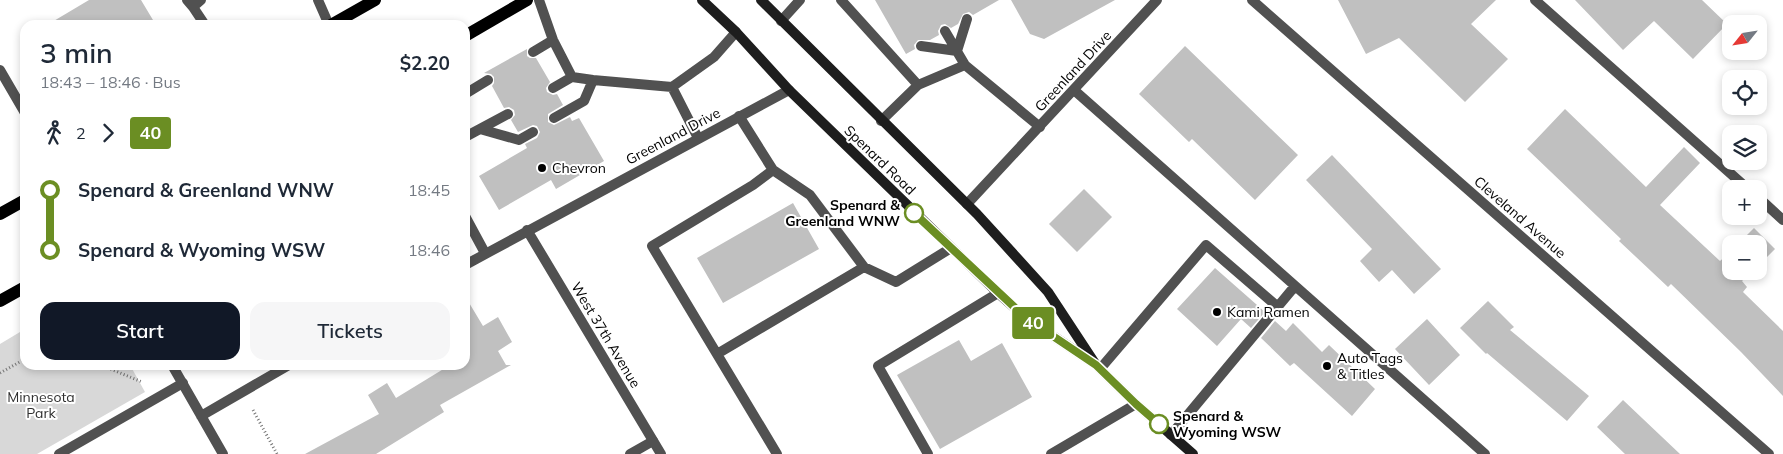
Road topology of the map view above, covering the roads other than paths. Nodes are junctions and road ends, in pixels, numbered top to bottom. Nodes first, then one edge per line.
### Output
1 (318, 0) edge
2 (375, 0) edge
3 (528, 0) edge
4 (539, 0) edge
5 (702, 0) edge
6 (761, 0) edge
7 (800, 0) edge
8 (841, 0) edge
9 (1157, 0) edge
10 (1252, 0) edge
11 (1535, 0) edge
12 (194, 2) edge
13 (967, 19) dead end
14 (203, 20) edge
15 (328, 20) edge
16 (339, 20) edge
17 (781, 21) junction
18 (945, 31) dead end
19 (736, 32) junction
20 (470, 33) edge
21 (553, 40) junction
22 (921, 46) dead end
23 (957, 51) junction
24 (533, 52) dead end
25 (965, 65) junction
26 (0, 70) edge
27 (572, 77) junction
28 (488, 80) dead end
29 (593, 80) junction
30 (918, 84) junction
31 (672, 87) junction
32 (553, 88) dead end
33 (789, 90) junction
34 (1074, 90) junction
35 (470, 91) edge
36 (20, 100) edge
37 (508, 114) dead end
38 (739, 116) junction
39 (554, 118) dead end
40 (882, 121) junction
41 (1040, 126) junction
42 (480, 129) junction
43 (533, 132) dead end
44 (470, 135) edge
45 (698, 138) junction
46 (773, 170) junction
47 (1738, 180) edge
48 (20, 203) edge
49 (968, 204) junction
50 (1767, 205) edge
51 (0, 214) edge
52 (1783, 220) edge
53 (470, 225) edge
54 (527, 230) junction
55 (951, 248) junction
56 (485, 253) junction
57 (470, 262) edge
58 (864, 267) junction
59 (1295, 286) junction
60 (20, 290) edge
61 (998, 293) junction
62 (0, 301) edge
63 (1278, 307) junction
64 (717, 354) junction
65 (1098, 367) junction
66 (175, 370) edge
67 (281, 370) edge
68 (183, 383) junction
69 (1136, 404) junction
70 (201, 416) junction
71 (1171, 435) junction
72 (653, 441) junction
73 (59, 454) edge
74 (223, 454) edge
75 (630, 454) edge
76 (661, 454) edge
77 (777, 454) edge
78 (928, 454) edge
79 (1051, 454) edge
80 (1193, 454) edge
81 (1485, 454) edge
82 (1769, 454) edge

1 - 15 street
2 - 16 main road
3 - 20 main road
4 - 21 street
5 - 19 main road, Spenard Road
6 - 17 main road, Spenard Road
7 - 17 street
8 - 30 street
9 - 34 street, Greenland Drive
10 - 82 street, Cleveland Avenue
11 - 47 street
12 - 14 street
13 - 23 street
17 - 40 main road, Spenard Road
18 - 23 street
19 - 31 street
19 - 33 main road, Spenard Road
21 - 24 street
21 - 27 street
22 - 23 street
23 - 25 street
25 - 30 street
25 - 41 street
26 - 36 street
27 - 29 street
27 - 32 street
28 - 35 street
29 - 31 street
29 - 39 street
30 - 40 street
31 - 45 street
33 - 38 street, Greenland Drive
33 - 55 main road, Spenard Road
34 - 41 street, Greenland Drive
34 - 59 street
37 - 42 street
38 - 45 street, Greenland Drive
38 - 46 street
40 - 49 main road, Spenard Road
41 - 49 street, Greenland Drive
42 - 43 street
42 - 44 street
45 - 54 street, Greenland Drive
46 - 58 street
46 - 64 street
48 - 51 main road
49 - 65 main road, Spenard Road
50 - 52 street
53 - 56 street
54 - 56 street, Greenland Drive
54 - 72 street, West 37th Avenue
55 - 58 street
55 - 61 main road, Spenard Road
56 - 57 street, Greenland Drive
58 - 64 street
59 - 63 street
59 - 81 street
60 - 62 main road
61 - 65 main road, Spenard Road
61 - 78 street
63 - 65 street
63 - 71 street
64 - 77 street
65 - 69 main road, Spenard Road
66 - 68 street
67 - 70 street
68 - 70 street
68 - 73 street
69 - 71 main road, Spenard Road
69 - 79 street
70 - 74 street
71 - 80 main road, Spenard Road
72 - 75 street
72 - 76 street, West 37th Avenue

